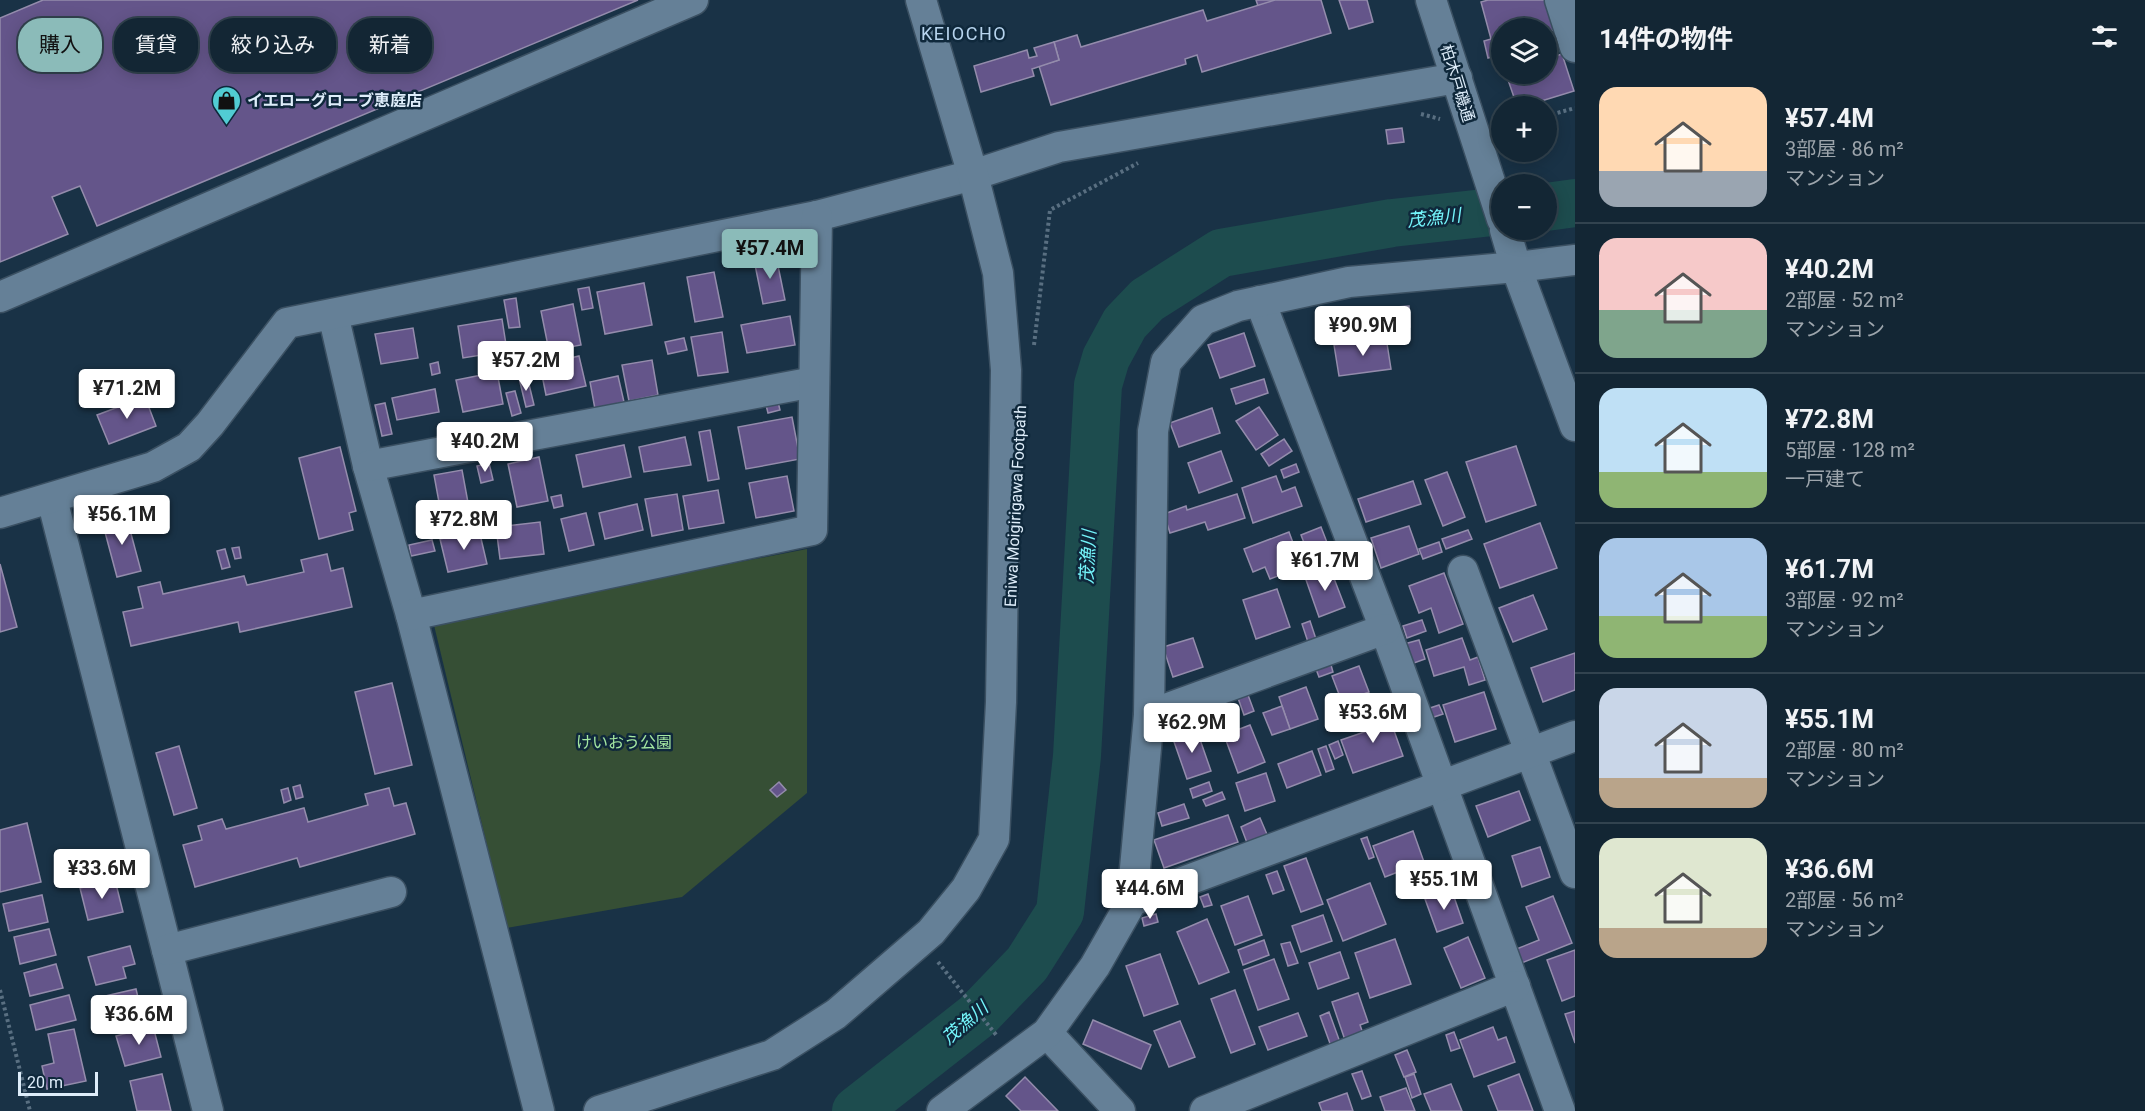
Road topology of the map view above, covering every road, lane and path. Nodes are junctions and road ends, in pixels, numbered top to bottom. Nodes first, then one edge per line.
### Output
1 (693, 0) edge
2 (921, 0) edge
3 (1431, 0) edge
4 (1560, 0) edge
5 (1575, 47) edge
6 (1457, 78) junction
7 (1575, 108) edge
8 (1410, 112) dead end
9 (1557, 113) edge
10 (1474, 137) junction
11 (1144, 160) dead end
12 (973, 175) junction
13 (1491, 188) edge
14 (817, 216) junction
15 (1508, 240) edge
16 (1575, 260) edge
17 (0, 297) edge
18 (1260, 301) junction
19 (333, 314) junction
20 (1034, 350) dead end
21 (814, 382) junction
22 (1575, 426) edge
23 (368, 466) junction
24 (52, 499) junction
25 (0, 513) edge
26 (1463, 571) dead end
27 (411, 615) junction
28 (1385, 629) junction
29 (1149, 715) junction
30 (1575, 736) edge
31 (1532, 753) junction
32 (1441, 784) junction
33 (1575, 873) edge
34 (391, 892) dead end
35 (1132, 901) junction
36 (167, 950) junction
37 (935, 959) dead end
38 (1515, 986) junction
39 (0, 990) edge
40 (1047, 1033) junction
41 (997, 1036) dead end
42 (30, 1111) edge
43 (208, 1111) edge
44 (539, 1111) edge
45 (599, 1111) edge
46 (942, 1111) edge
47 (1120, 1111) edge
48 (1204, 1111) edge
49 (1560, 1111) edge

1 - 17 street
2 - 12 street
3 - 6 street, 柏木戸磯通
4 - 5 street
6 - 10 street, 柏木戸磯通
6 - 12 street
7 - 9 path
8 - 10 path
10 - 13 street, 柏木戸磯通
11 - 20 path
12 - 14 street
12 - 45 street
14 - 19 street
14 - 21 street
15 - 16 street
15 - 18 street
15 - 22 street, 柏木戸磯通
18 - 28 street
18 - 29 street
19 - 23 street
19 - 24 street
21 - 23 street
21 - 27 street
23 - 27 street
24 - 25 street
24 - 36 street
26 - 31 street
27 - 44 street
28 - 29 street
28 - 32 street
29 - 35 street
30 - 31 street
31 - 32 street
31 - 33 street
32 - 35 street
32 - 38 street
34 - 36 street
35 - 40 street
36 - 43 street
37 - 41 path
38 - 48 street
38 - 49 street
39 - 42 path
40 - 46 street
40 - 47 street

